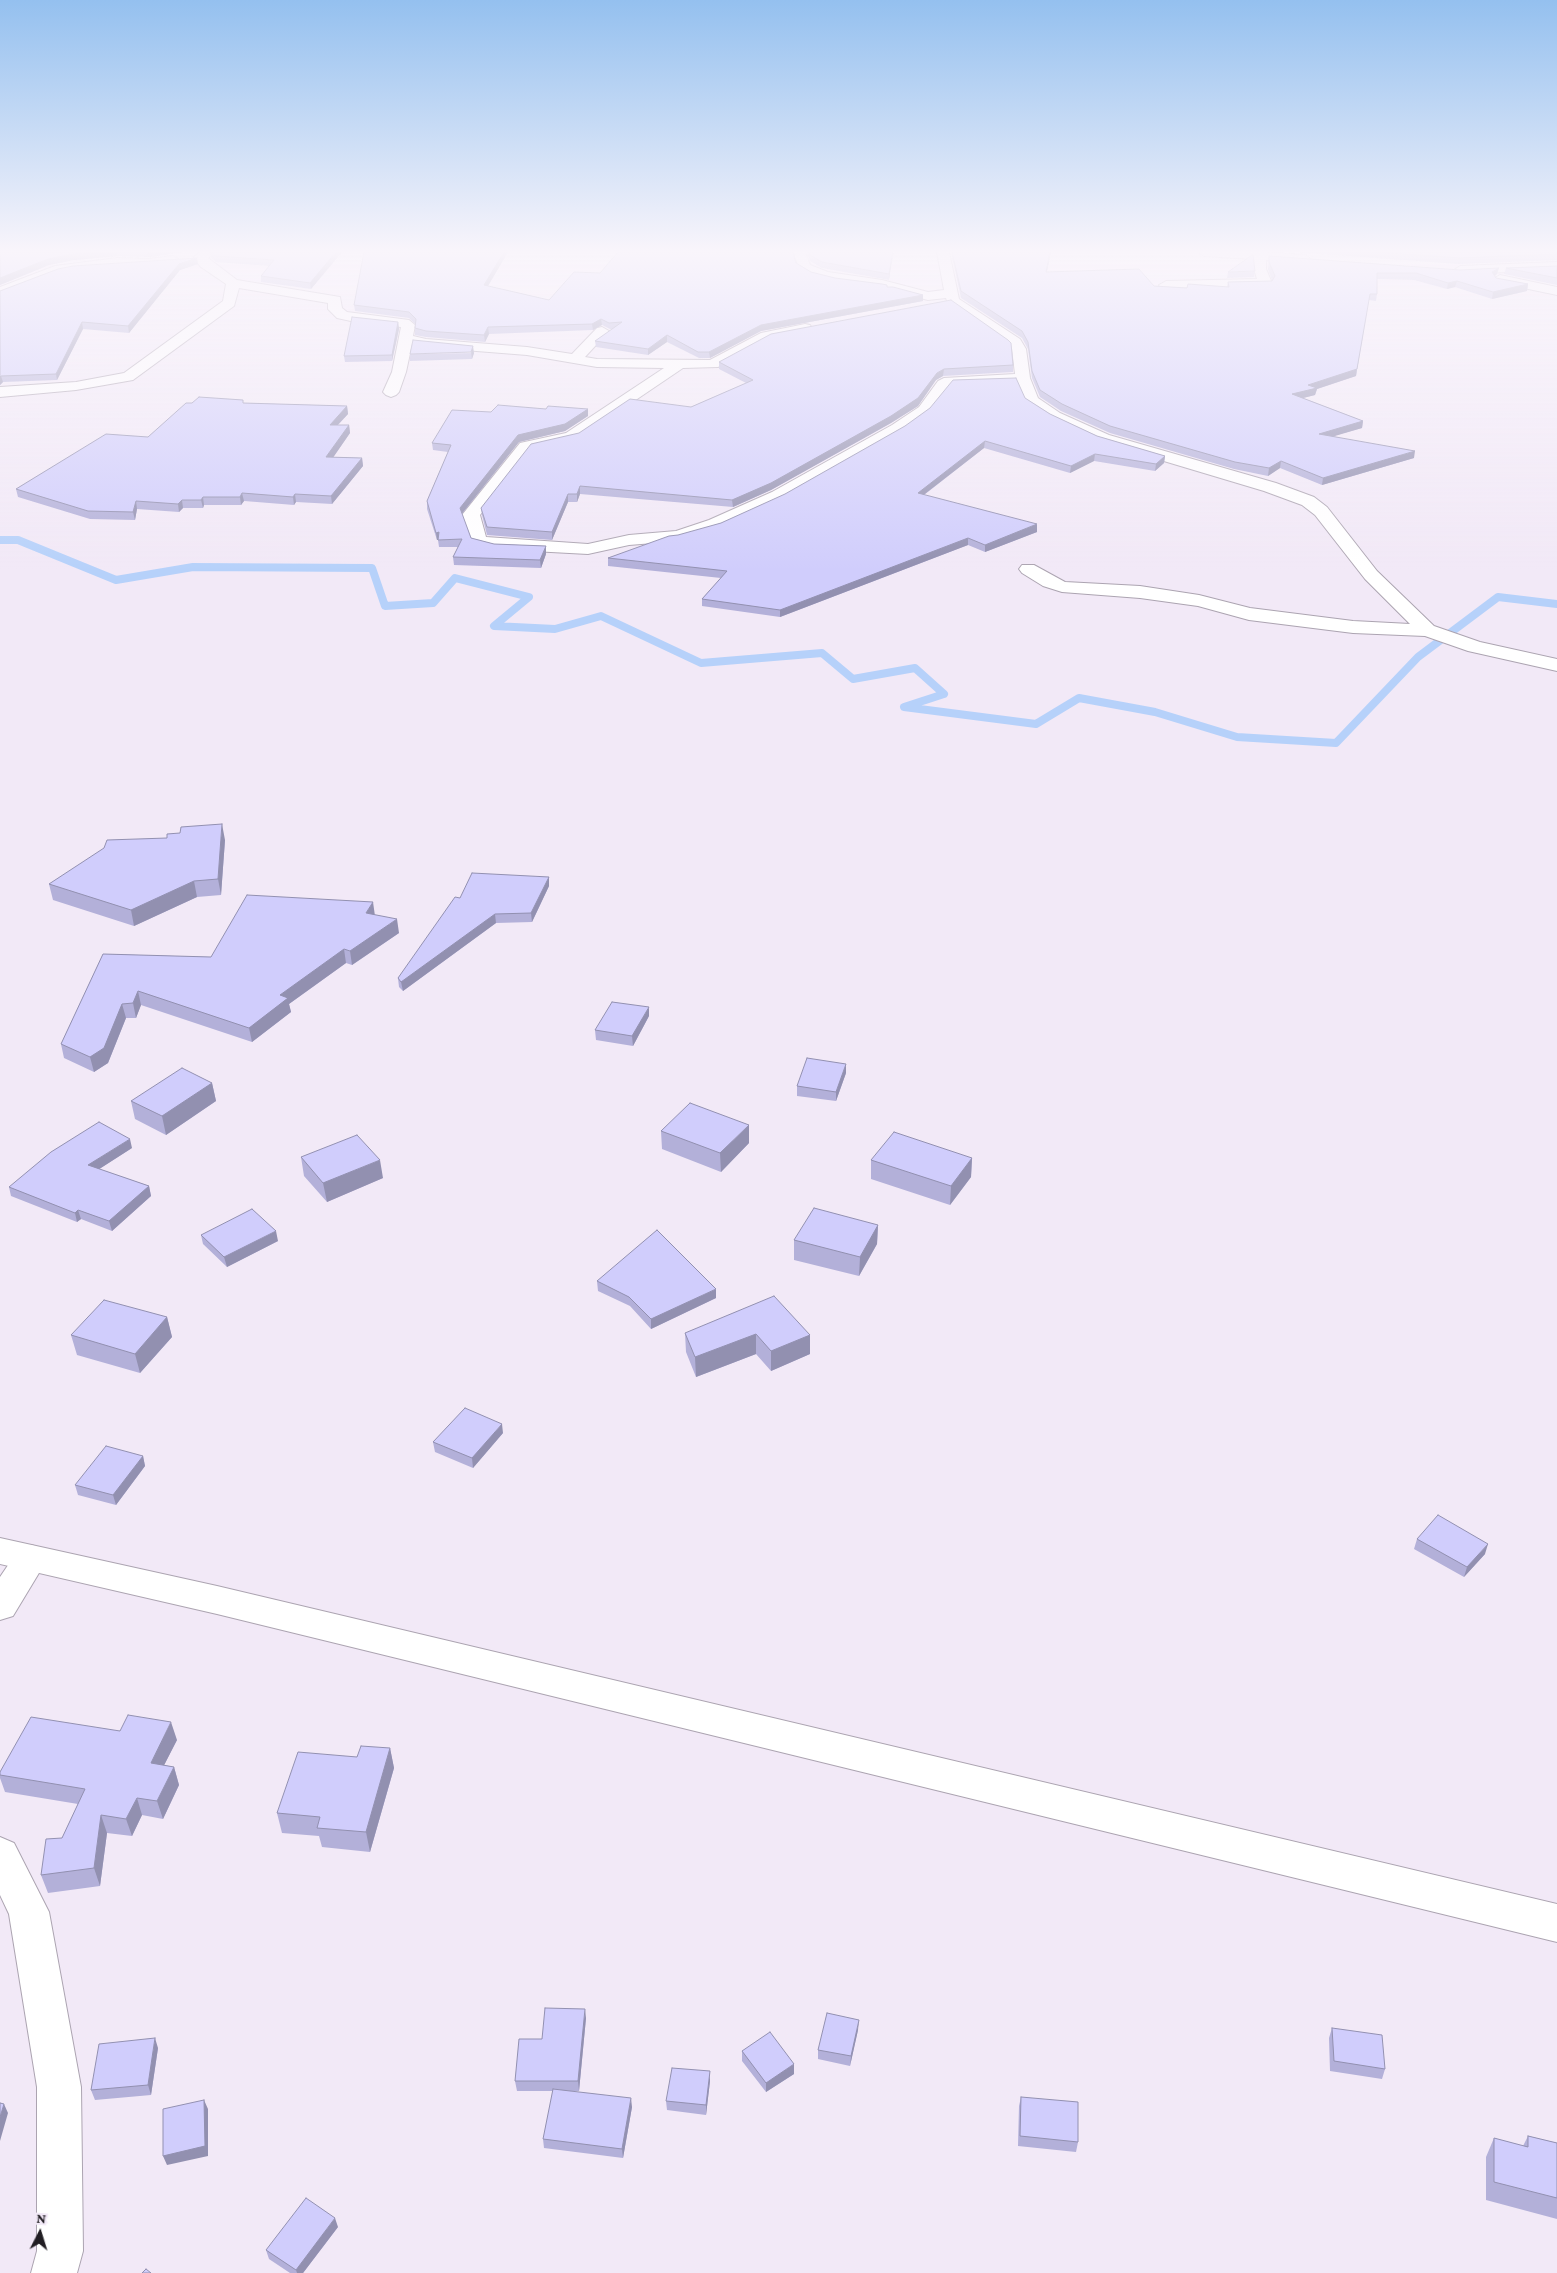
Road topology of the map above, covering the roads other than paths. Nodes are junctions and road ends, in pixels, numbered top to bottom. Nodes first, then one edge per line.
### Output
1 (154, 358) edge
2 (402, 358) edge
3 (570, 358) edge
4 (724, 358) edge
5 (1020, 358) edge
6 (576, 359) joint
7 (678, 365) junction
8 (1023, 378) junction
9 (0, 392) edge
10 (391, 392) dead end
11 (1028, 569) dead end
12 (1427, 630) junction
13 (1557, 665) edge
14 (16, 1554) edge
15 (0, 1606) edge
16 (0, 1855) edge
17 (1557, 1923) edge
18 (54, 2273) edge

1 - 9 street
2 - 10 street
3 - 6 street
4 - 7 street
5 - 8 street
6 - 7 street
7 - 8 street
8 - 12 street
11 - 12 street
12 - 13 street
14 - 15 street
14 - 17 street
16 - 18 street

